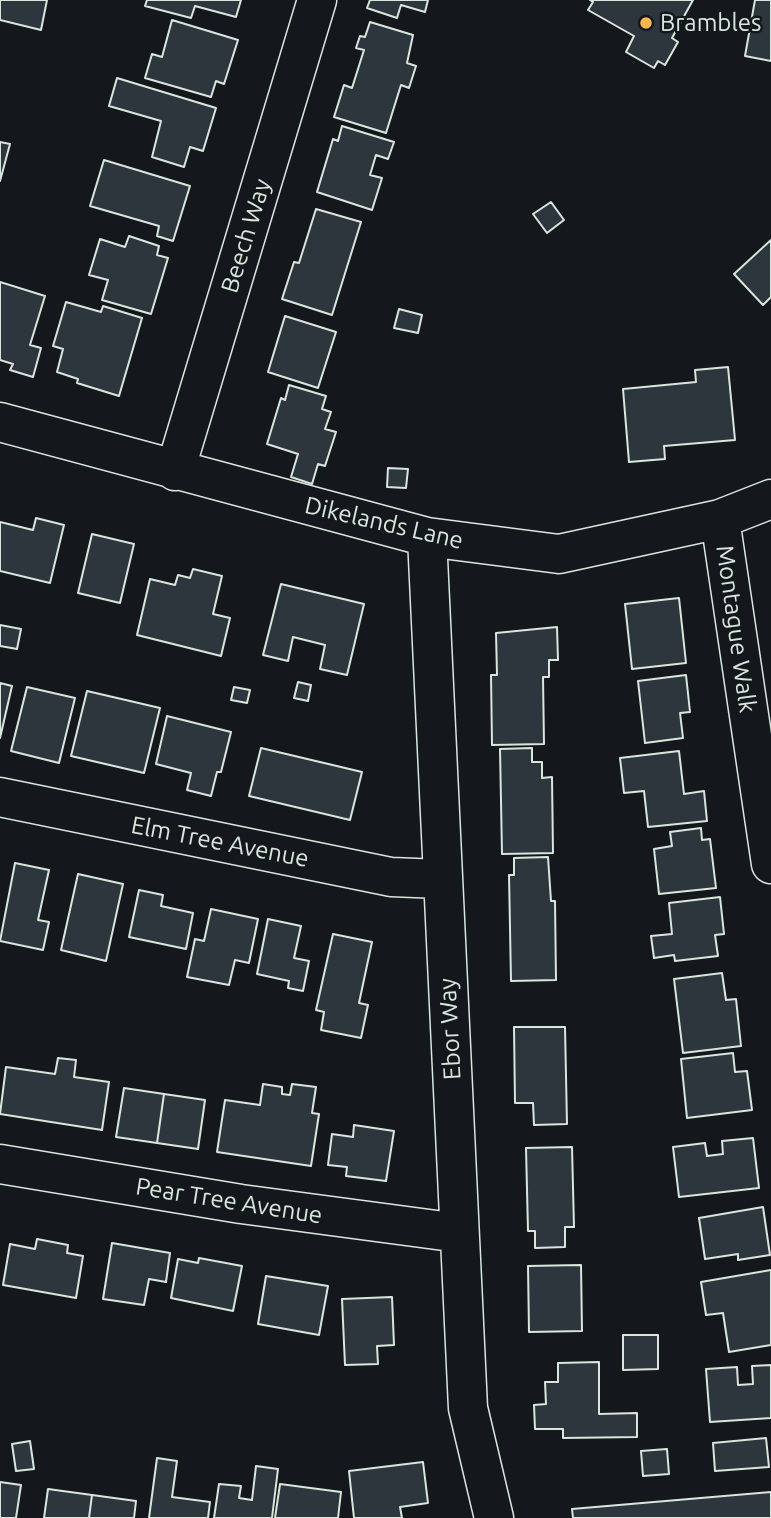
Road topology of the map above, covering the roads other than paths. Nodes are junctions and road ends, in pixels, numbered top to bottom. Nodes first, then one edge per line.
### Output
1 (317, 0) edge
2 (0, 422) edge
3 (175, 471) junction
4 (771, 499) edge
5 (720, 519) junction
6 (427, 537) junction
7 (0, 797) edge
8 (771, 864) edge
9 (441, 879) junction
10 (0, 1164) edge
11 (458, 1233) junction
12 (494, 1518) edge

1 - 3 street, Beech Way
2 - 3 street, Dikelands Lane
3 - 6 street, Dikelands Lane
4 - 5 street, Dikelands Lane
5 - 6 street, Dikelands Lane
5 - 8 street, Montague Walk
6 - 9 street, Ebor Way
7 - 9 street, Elm Tree Avenue
9 - 11 street, Ebor Way
10 - 11 street, Pear Tree Avenue
11 - 12 street, Ebor Way

